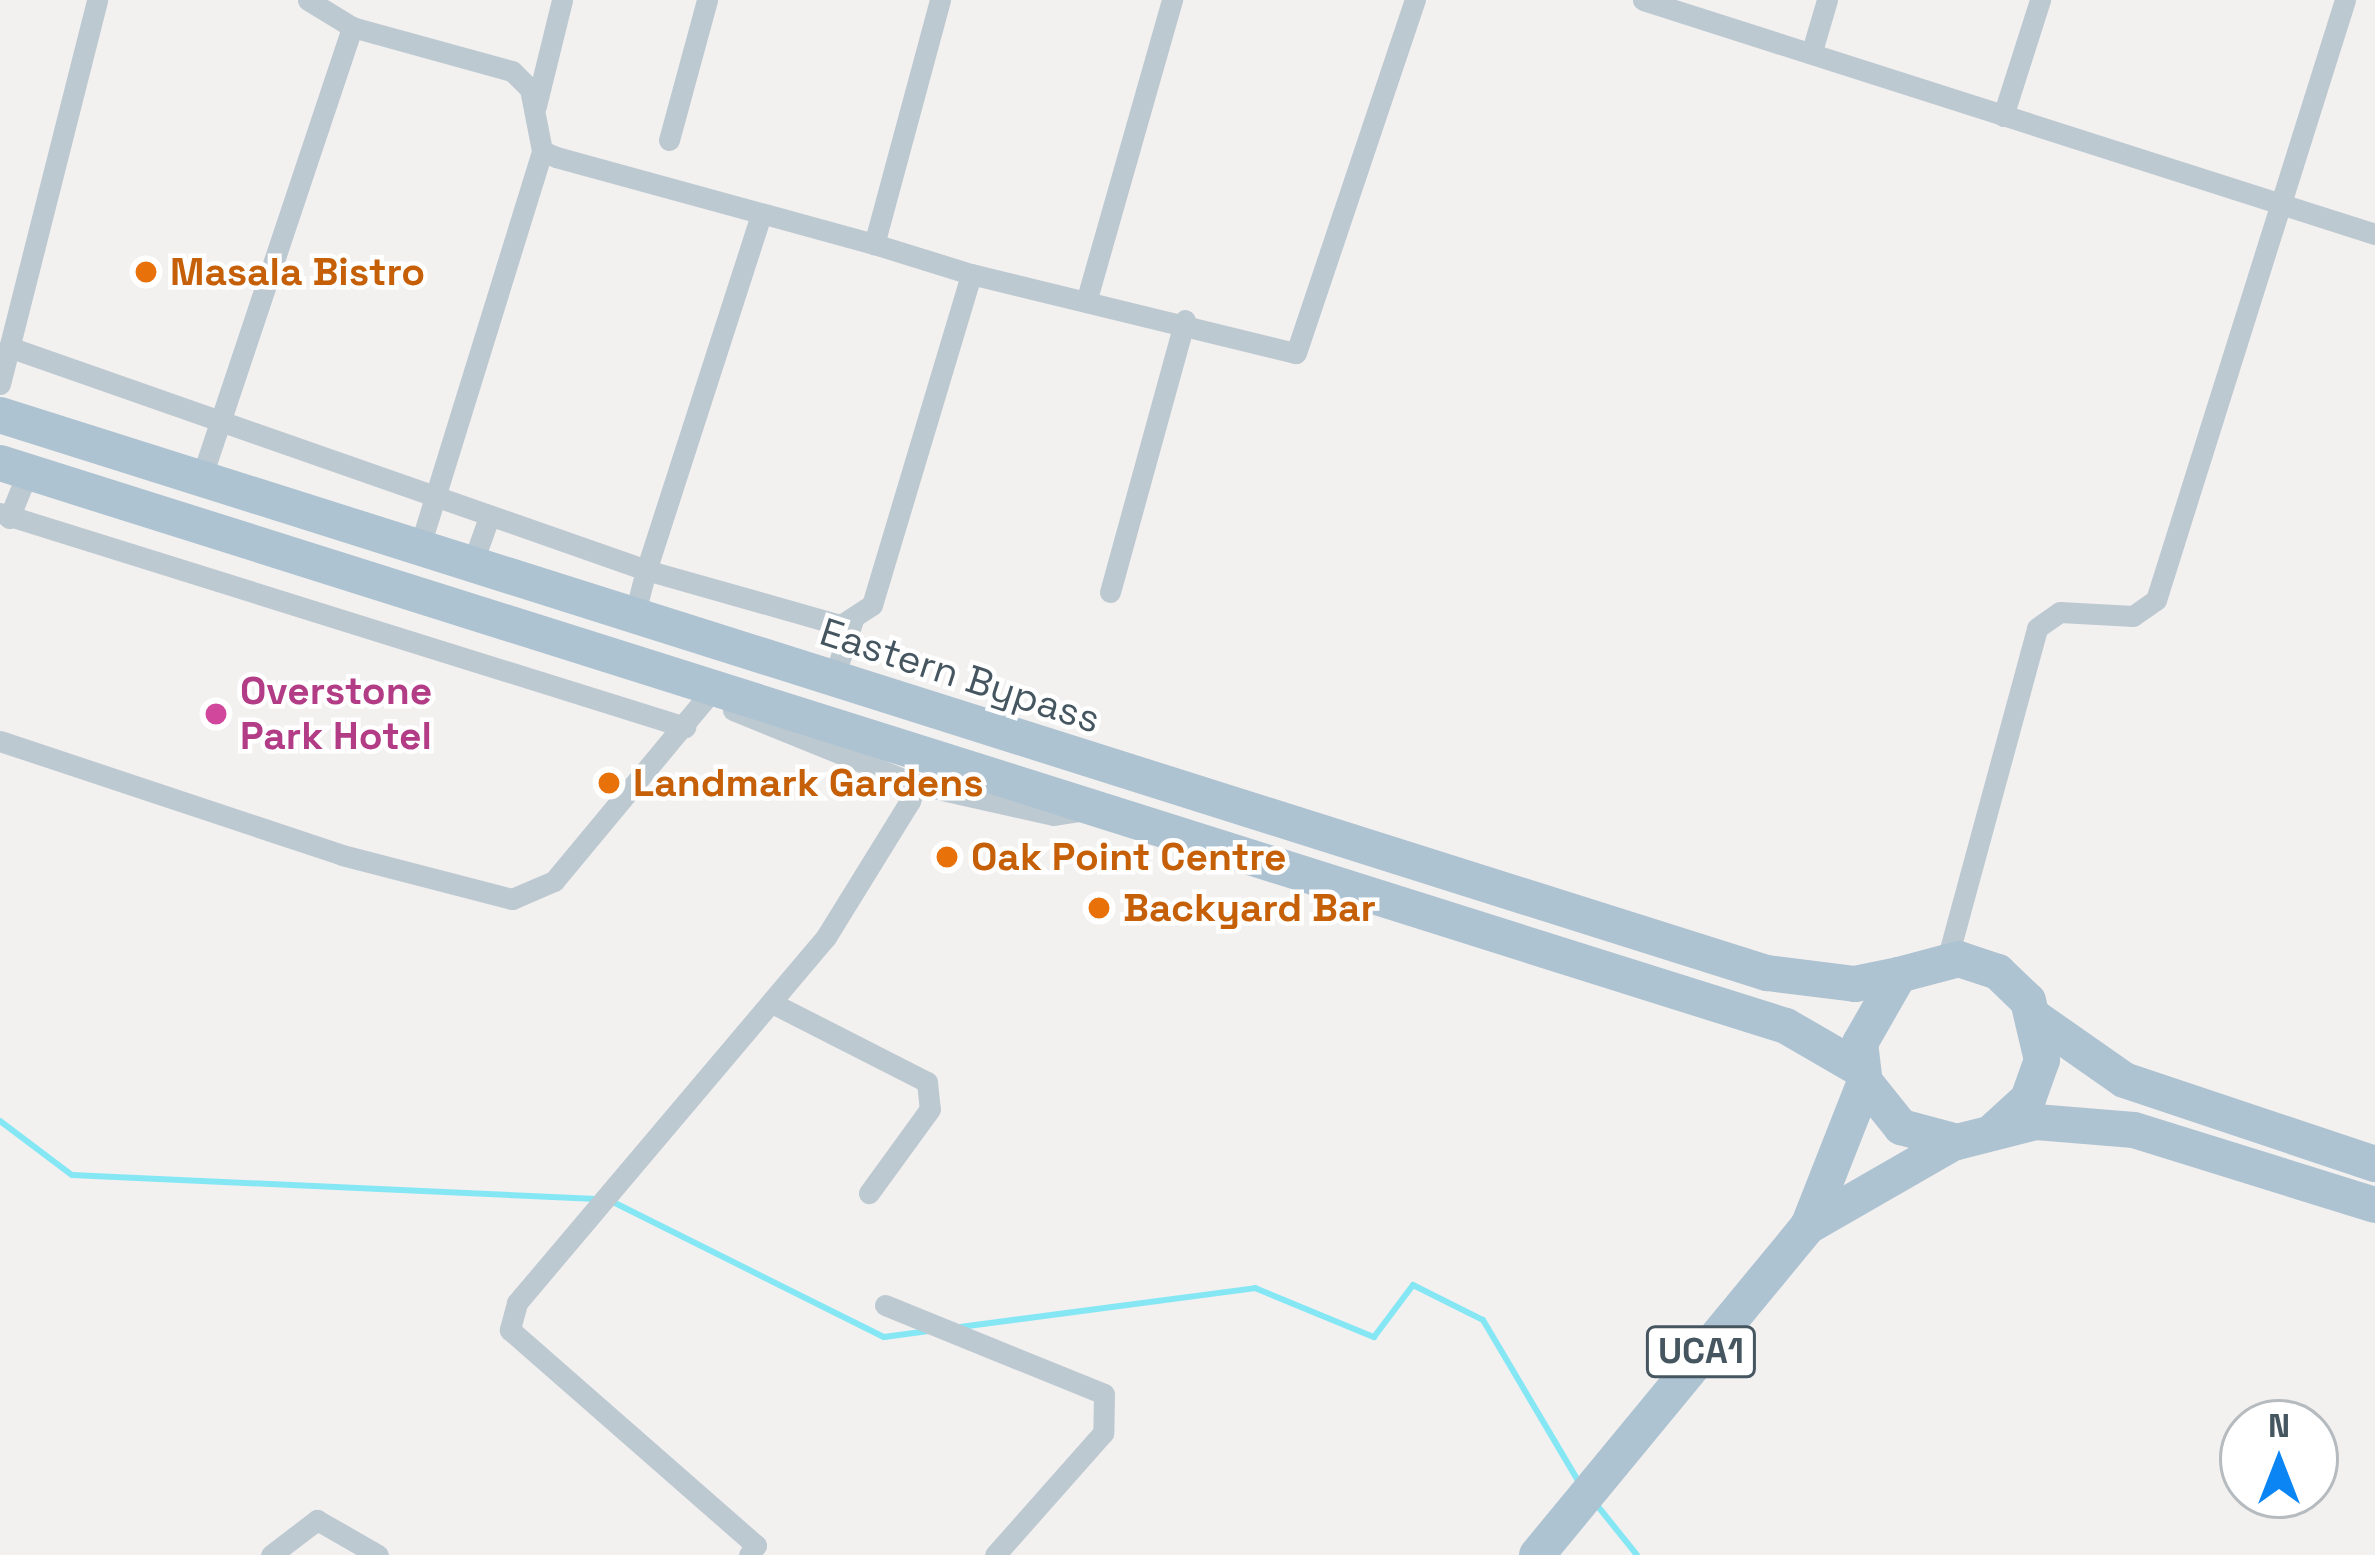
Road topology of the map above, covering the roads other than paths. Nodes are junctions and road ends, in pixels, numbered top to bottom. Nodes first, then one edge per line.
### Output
1 (97, 0) edge
2 (308, 0) edge
3 (562, 0) edge
4 (707, 0) edge
5 (940, 0) edge
6 (1172, 0) edge
7 (1415, 0) edge
8 (1643, 0) edge
9 (1827, 0) edge
10 (2040, 0) edge
11 (2345, 0) edge
12 (352, 27) junction
13 (1812, 51) junction
14 (536, 106) junction
15 (2003, 116) junction
16 (669, 140) dead end
17 (542, 151) junction
18 (2279, 204) junction
19 (759, 220) junction
20 (2375, 234) edge
21 (874, 244) junction
22 (971, 274) junction
23 (1088, 295) junction
24 (1185, 320) junction
25 (9, 347) junction
26 (0, 384) edge
27 (0, 415) edge
28 (220, 420) junction
29 (14, 468) edge
30 (201, 479) junction
31 (433, 498) junction
32 (5, 516) edge
33 (489, 517) junction
34 (419, 549) junction
35 (472, 566) junction
36 (646, 570) junction
37 (1110, 592) dead end
38 (420, 596) junction
39 (634, 617) junction
40 (853, 620) junction
41 (404, 639) junction
42 (833, 680) junction
43 (711, 692) junction
44 (685, 727) junction
45 (0, 741) edge
46 (915, 784) junction
47 (1095, 803) junction
48 (1947, 960) junction
49 (1899, 975) junction
50 (772, 1003) junction
51 (2037, 1019) junction
52 (1863, 1076) junction
53 (1994, 1130) junction
54 (1957, 1142) junction
55 (2375, 1164) edge
56 (869, 1193) dead end
57 (2375, 1205) edge
58 (1807, 1227) junction
59 (885, 1305) dead end
60 (759, 1552) edge
61 (271, 1555) edge
62 (377, 1555) edge
63 (995, 1555) edge
64 (1537, 1555) edge

1 - 25 street
2 - 12 street
3 - 14 street
4 - 16 street
5 - 21 street
6 - 23 street
7 - 24 street
8 - 13 street
9 - 13 street
10 - 15 street
11 - 18 street
12 - 14 street
12 - 28 street
13 - 15 street
14 - 17 street
15 - 18 street
17 - 19 street
17 - 31 street
18 - 20 street
18 - 48 street
19 - 21 street
19 - 36 street
21 - 22 street
22 - 23 street
22 - 40 street
23 - 24 street
24 - 37 street
25 - 26 street
25 - 28 street
27 - 30 main road, Eastern Bypass
28 - 30 street
28 - 31 street
29 - 32 street
29 - 38 main road, Eastern Bypass
30 - 34 main road, Eastern Bypass
31 - 33 street
31 - 34 street
32 - 41 street
33 - 35 street
33 - 36 street
34 - 35 main road, Eastern Bypass
35 - 39 main road, Eastern Bypass
36 - 39 street
36 - 40 street
38 - 41 street
38 - 43 main road, Eastern Bypass
39 - 42 main road, Eastern Bypass
40 - 42 street
41 - 44 street
42 - 49 main road, Eastern Bypass
43 - 44 street
43 - 46 street
43 - 47 main road, Eastern Bypass
44 - 45 street
46 - 47 street
46 - 50 street
47 - 52 main road, Eastern Bypass
48 - 49 main road, Eastern Bypass
48 - 51 main road
49 - 52 main road
50 - 56 street
50 - 60 street
51 - 53 main road
51 - 55 main road
52 - 54 main road, Eastern Bypass
52 - 58 main road, UCA1
53 - 54 main road
53 - 57 main road
54 - 58 main road, UCA1
58 - 64 main road, UCA1
59 - 63 street
61 - 62 street

